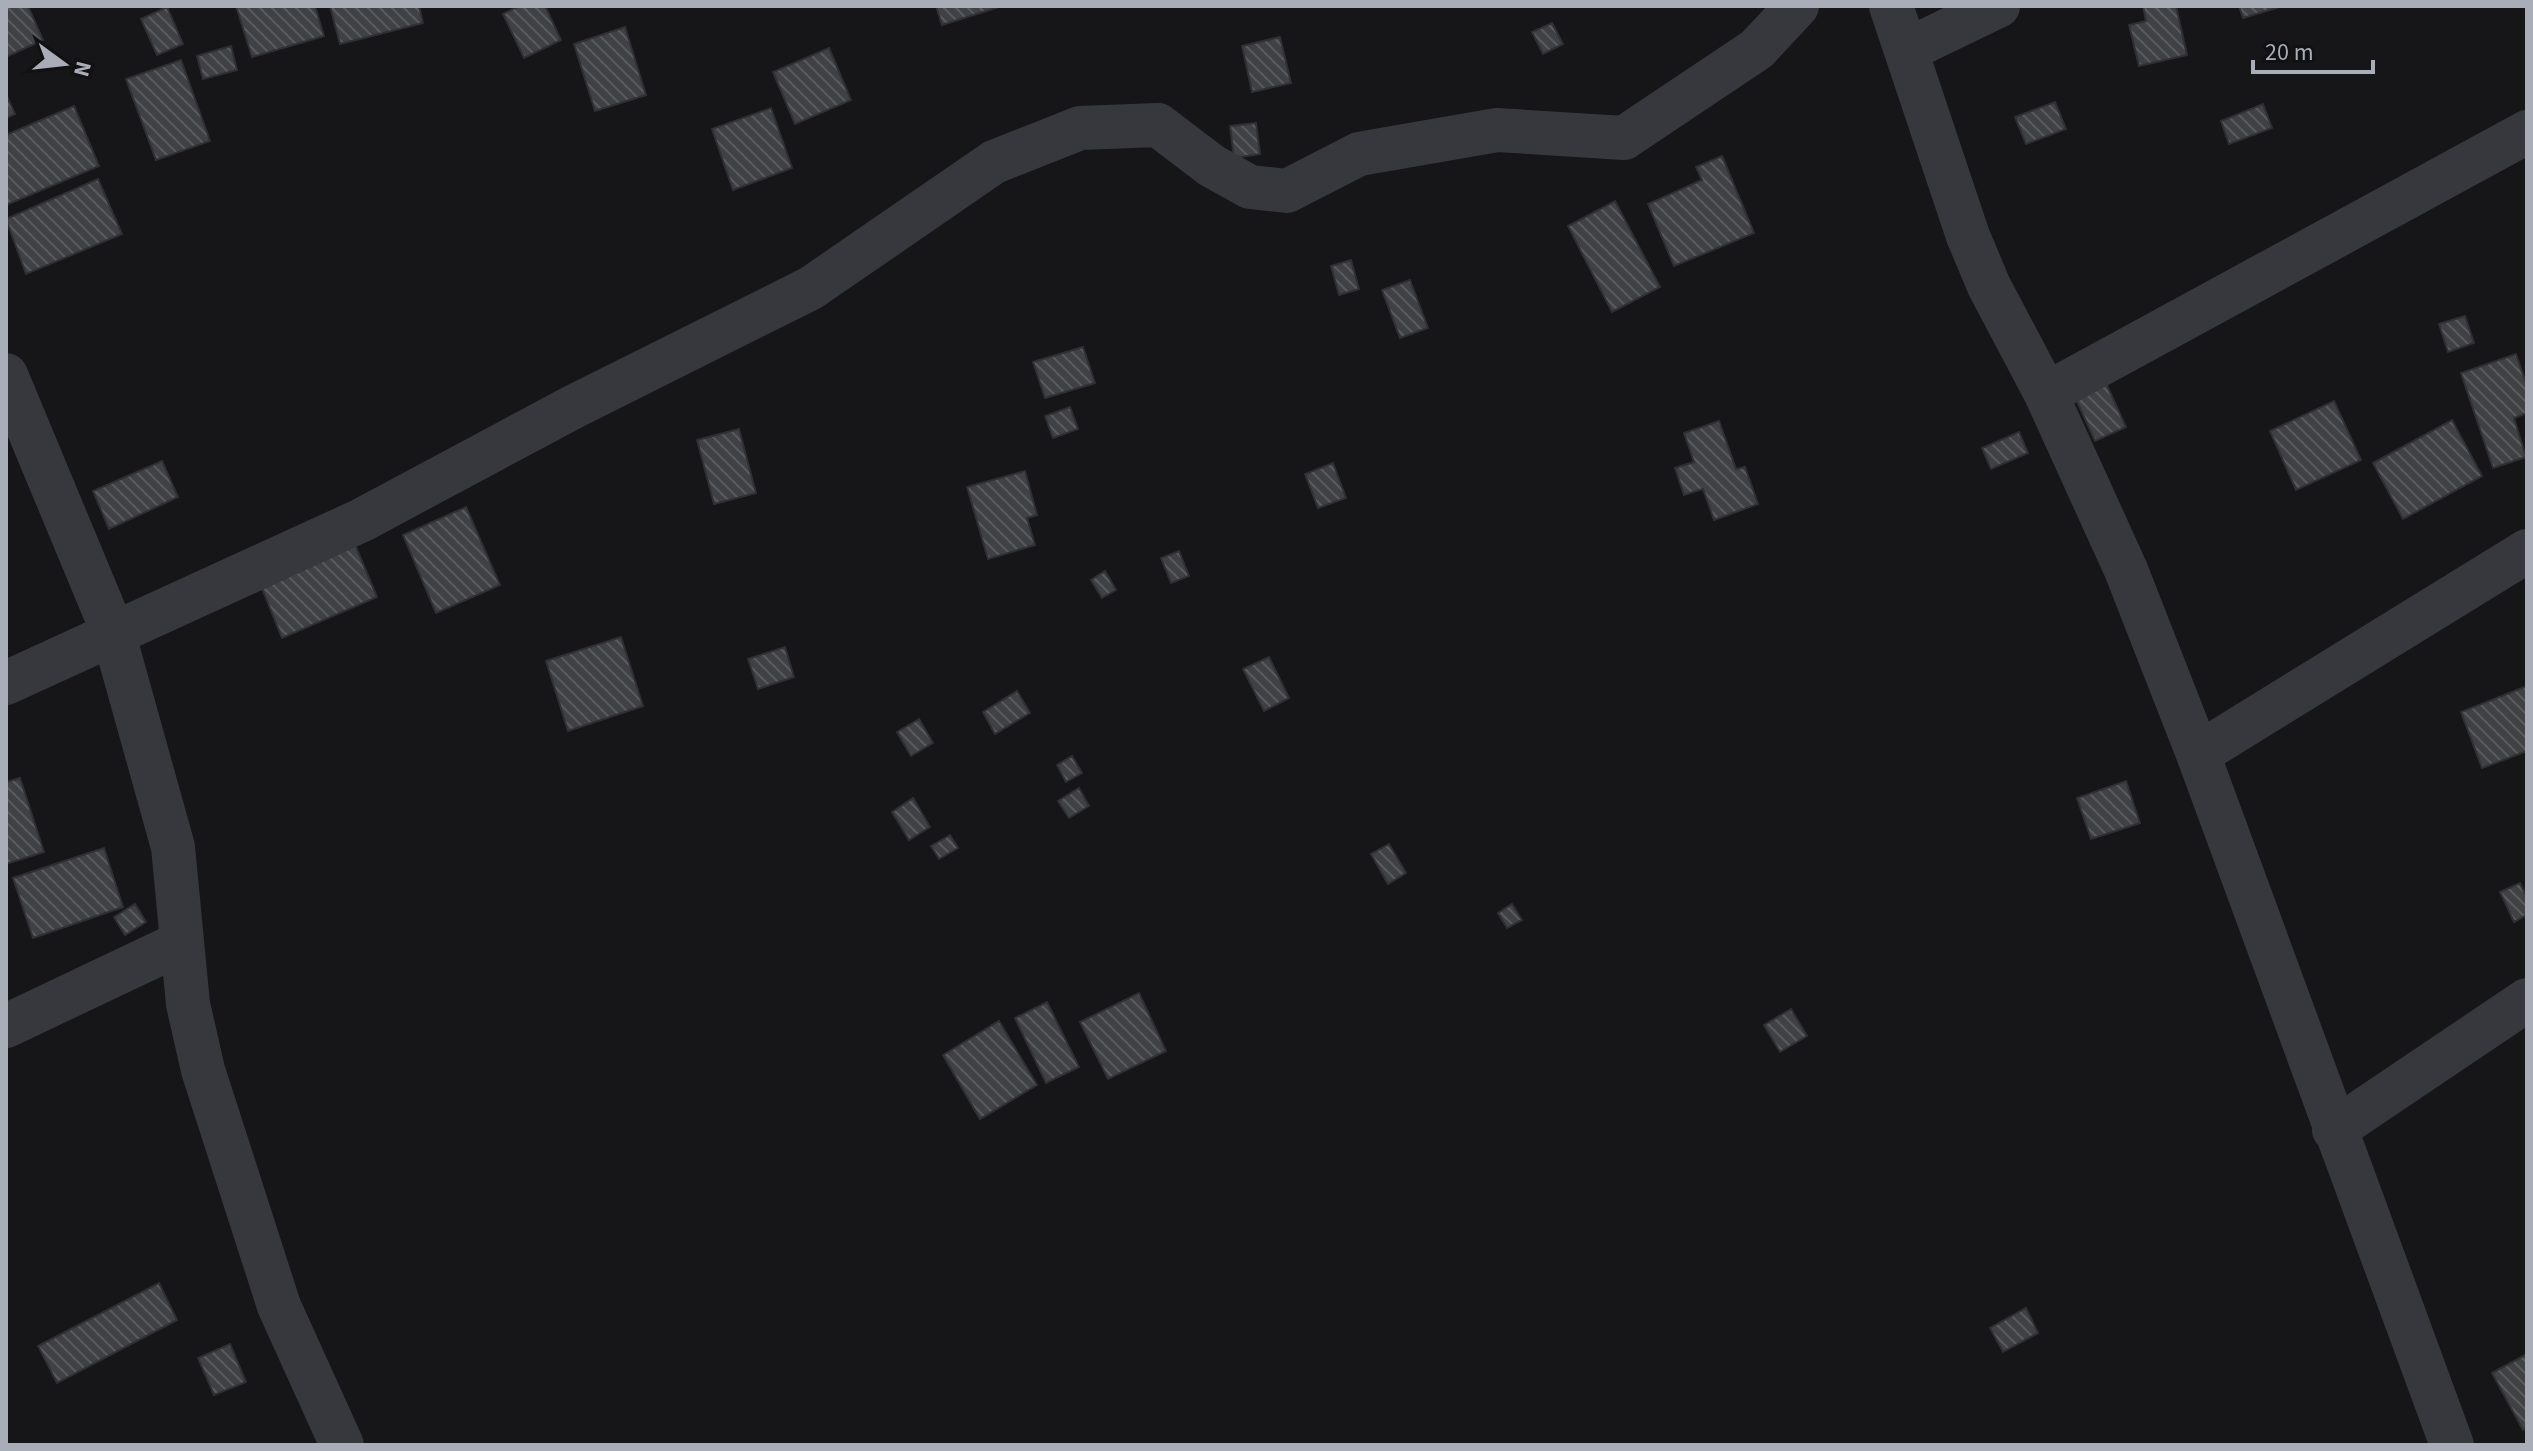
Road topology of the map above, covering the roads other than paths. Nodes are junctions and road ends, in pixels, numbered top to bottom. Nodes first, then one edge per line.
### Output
1 (1797, 6) edge
2 (1891, 6) edge
3 (1998, 6) edge
4 (1907, 50) junction
5 (2527, 132) edge
6 (6, 375) edge
7 (2046, 394) junction
8 (2527, 551) edge
9 (113, 632) junction
10 (6, 683) edge
11 (2198, 754) junction
12 (181, 943) junction
13 (2527, 1000) edge
14 (6, 1026) edge
15 (2334, 1130) junction
16 (342, 1445) edge
17 (2452, 1445) edge

1 - 9 street
2 - 4 street
3 - 4 street
4 - 7 street
5 - 7 street
6 - 9 street
7 - 11 street
8 - 11 street
9 - 10 street
9 - 12 street
11 - 15 street
12 - 14 street
12 - 16 street
13 - 15 street
15 - 17 street

